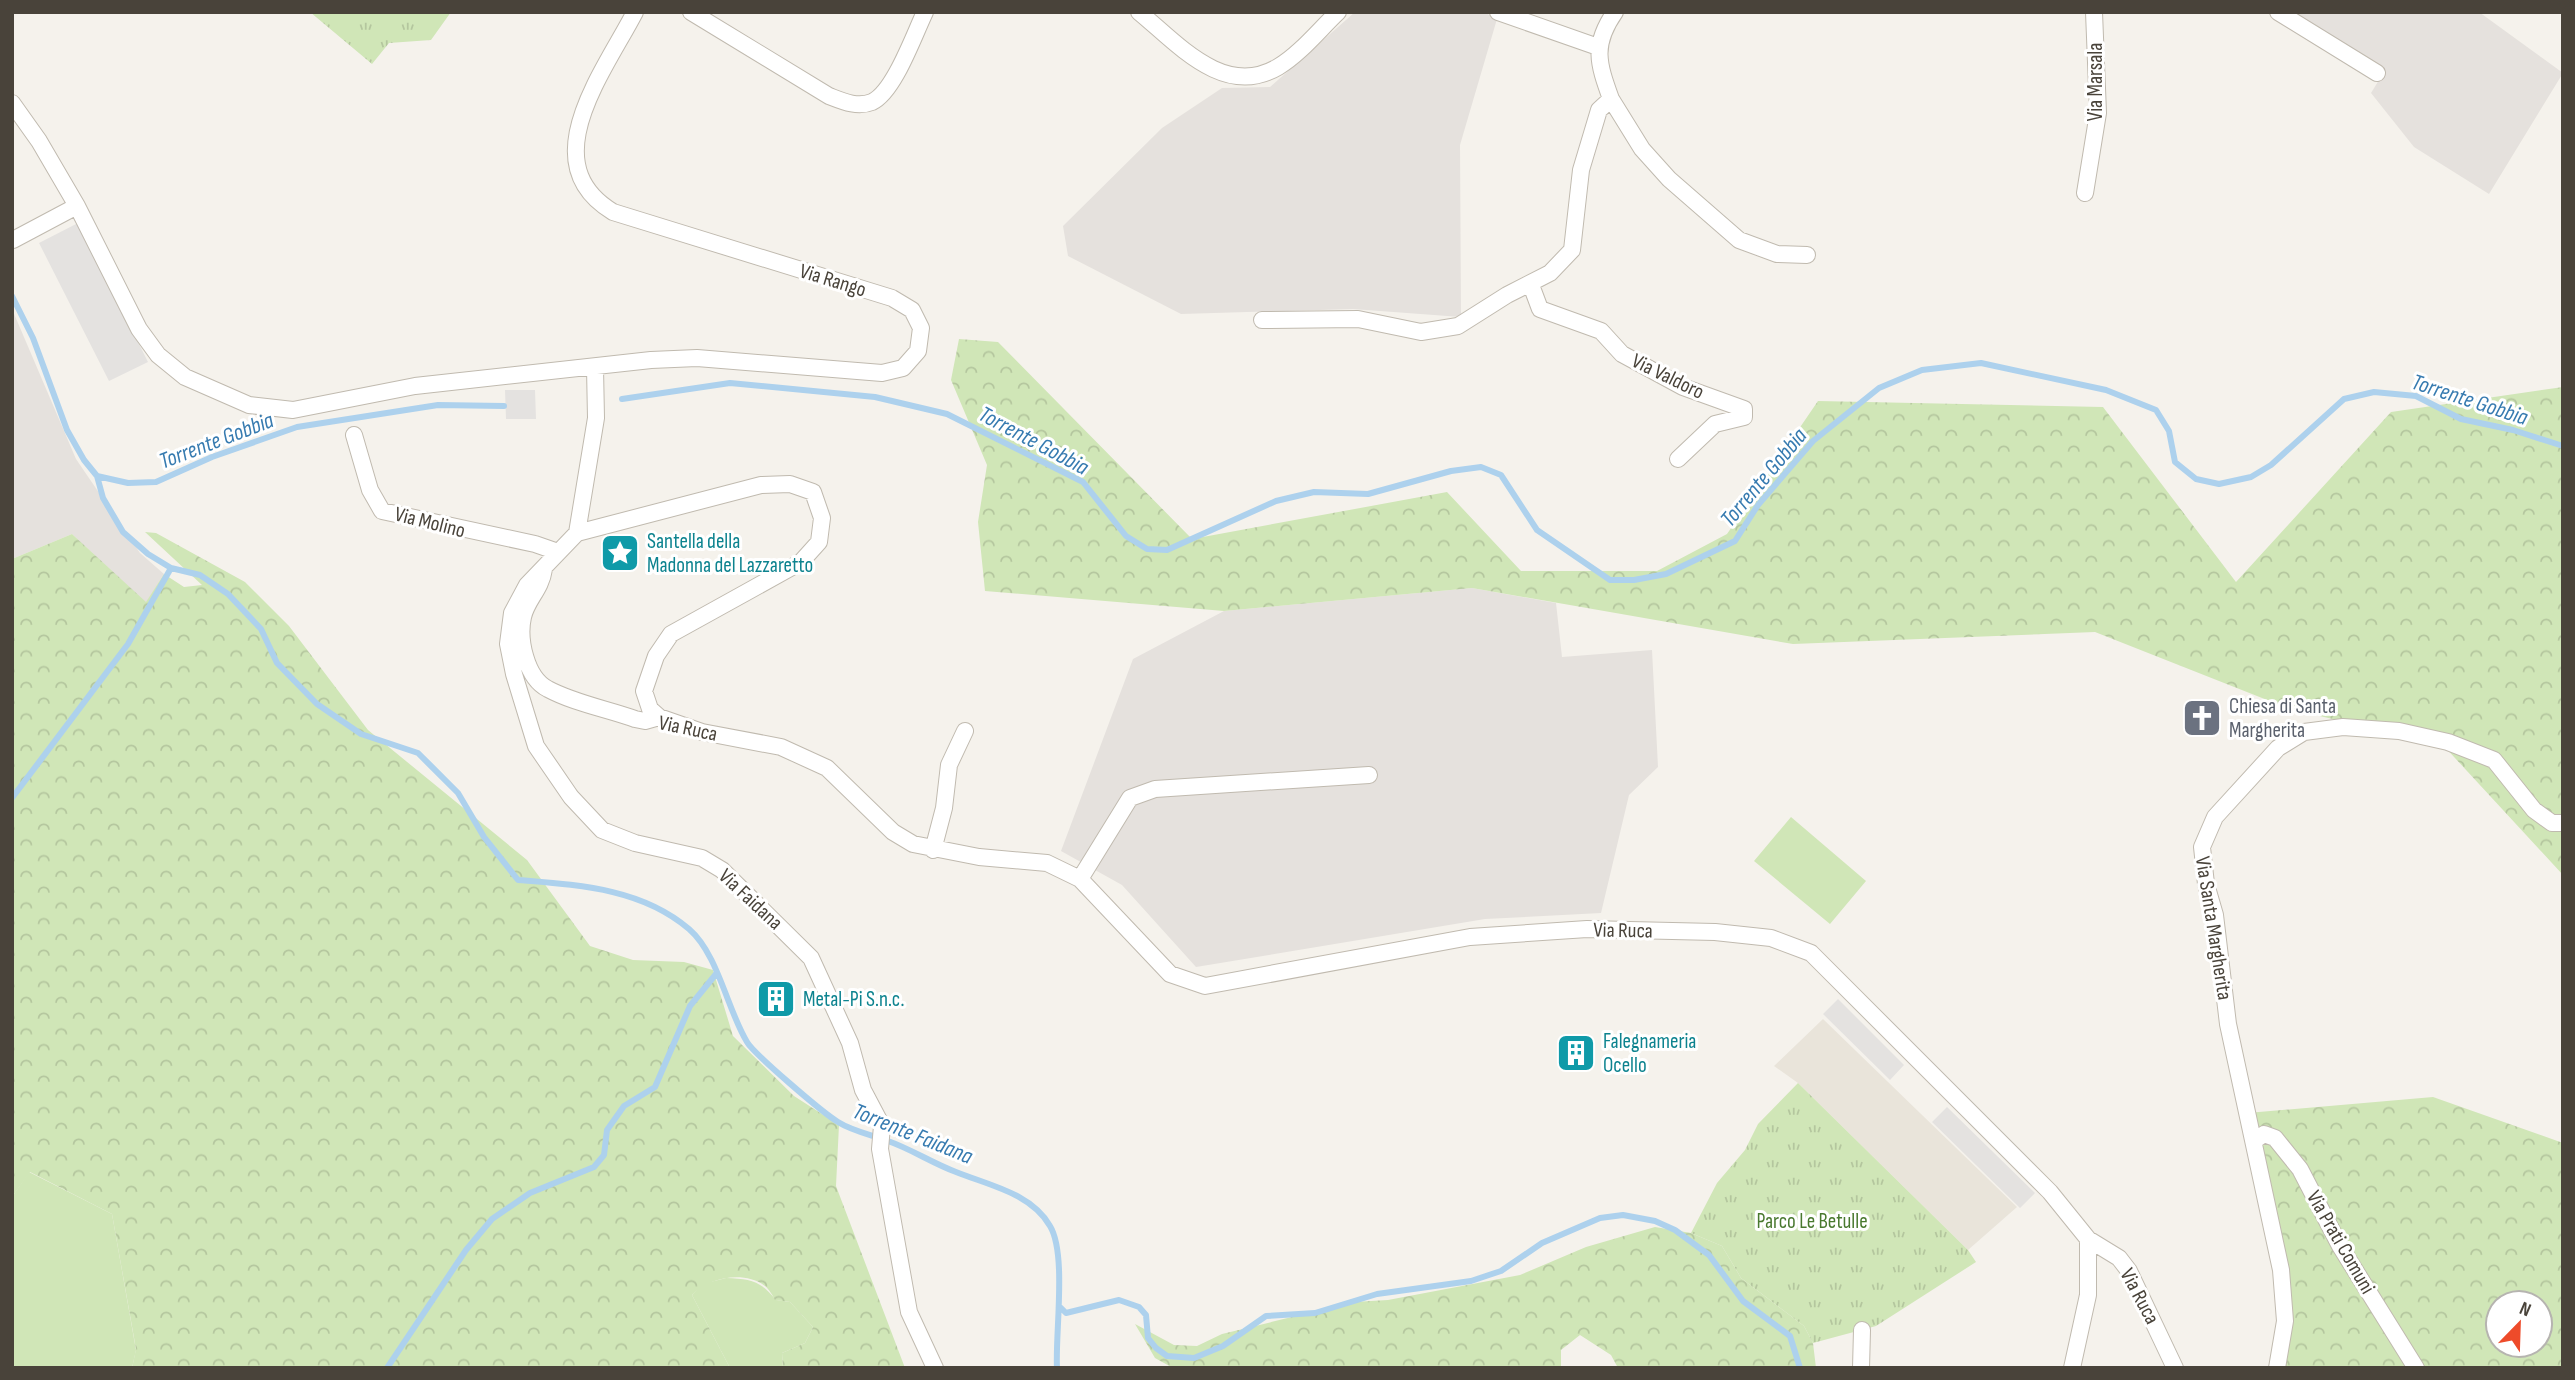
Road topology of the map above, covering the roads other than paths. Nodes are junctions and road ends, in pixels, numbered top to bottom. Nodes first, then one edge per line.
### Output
1 (635, 12) edge
2 (691, 12) edge
3 (925, 12) edge
4 (1139, 12) edge
5 (1338, 12) edge
6 (1498, 12) edge
7 (1615, 12) edge
8 (2094, 12) edge
9 (2278, 12) edge
10 (1598, 47) junction
11 (2377, 73) dead end
12 (1611, 99) junction
13 (12, 103) edge
14 (2085, 193) dead end
15 (77, 206) junction
16 (13, 240) edge
17 (1807, 255) dead end
18 (1531, 285) junction
19 (1262, 320) dead end
20 (595, 368) junction
21 (354, 435) dead end
22 (1678, 459) dead end
23 (577, 533) junction
24 (558, 552) junction
25 (544, 569) junction
26 (659, 717) junction
27 (965, 731) dead end
28 (1368, 775) dead end
29 (2563, 823) edge
30 (933, 850) junction
31 (1080, 879) junction
32 (2254, 1141) junction
33 (2088, 1239) junction
34 (1862, 1330) dead end
35 (934, 1368) edge
36 (1861, 1368) edge
37 (2072, 1368) edge
38 (2175, 1368) edge
39 (2277, 1368) edge
40 (2416, 1368) edge

1 - 20 street, Via Rango
2 - 3 street
4 - 5 street
6 - 10 street
7 - 10 street
8 - 14 street, Via Marsala
9 - 11 street
10 - 12 street
12 - 17 street
12 - 18 street
13 - 15 street, Via Rango
15 - 16 street
15 - 20 street, Via Rango
18 - 19 street
18 - 22 street, Via Valdoro
20 - 23 street
21 - 24 street, Via Molino
23 - 24 street, Via Faidana
23 - 26 street
24 - 25 street, Via Faidana
25 - 26 street, Via Ruca
25 - 35 street, Via Faidana
26 - 30 street, Via Ruca
27 - 30 street
28 - 31 street
29 - 32 street, Via Santa Margherita
30 - 31 street, Via Ruca
31 - 33 street, Via Ruca
32 - 39 street, Via Santa Margherita
32 - 40 street, Via Prati Comuni
33 - 37 street, Via Ruca
33 - 38 street, Via Ruca
34 - 36 street

